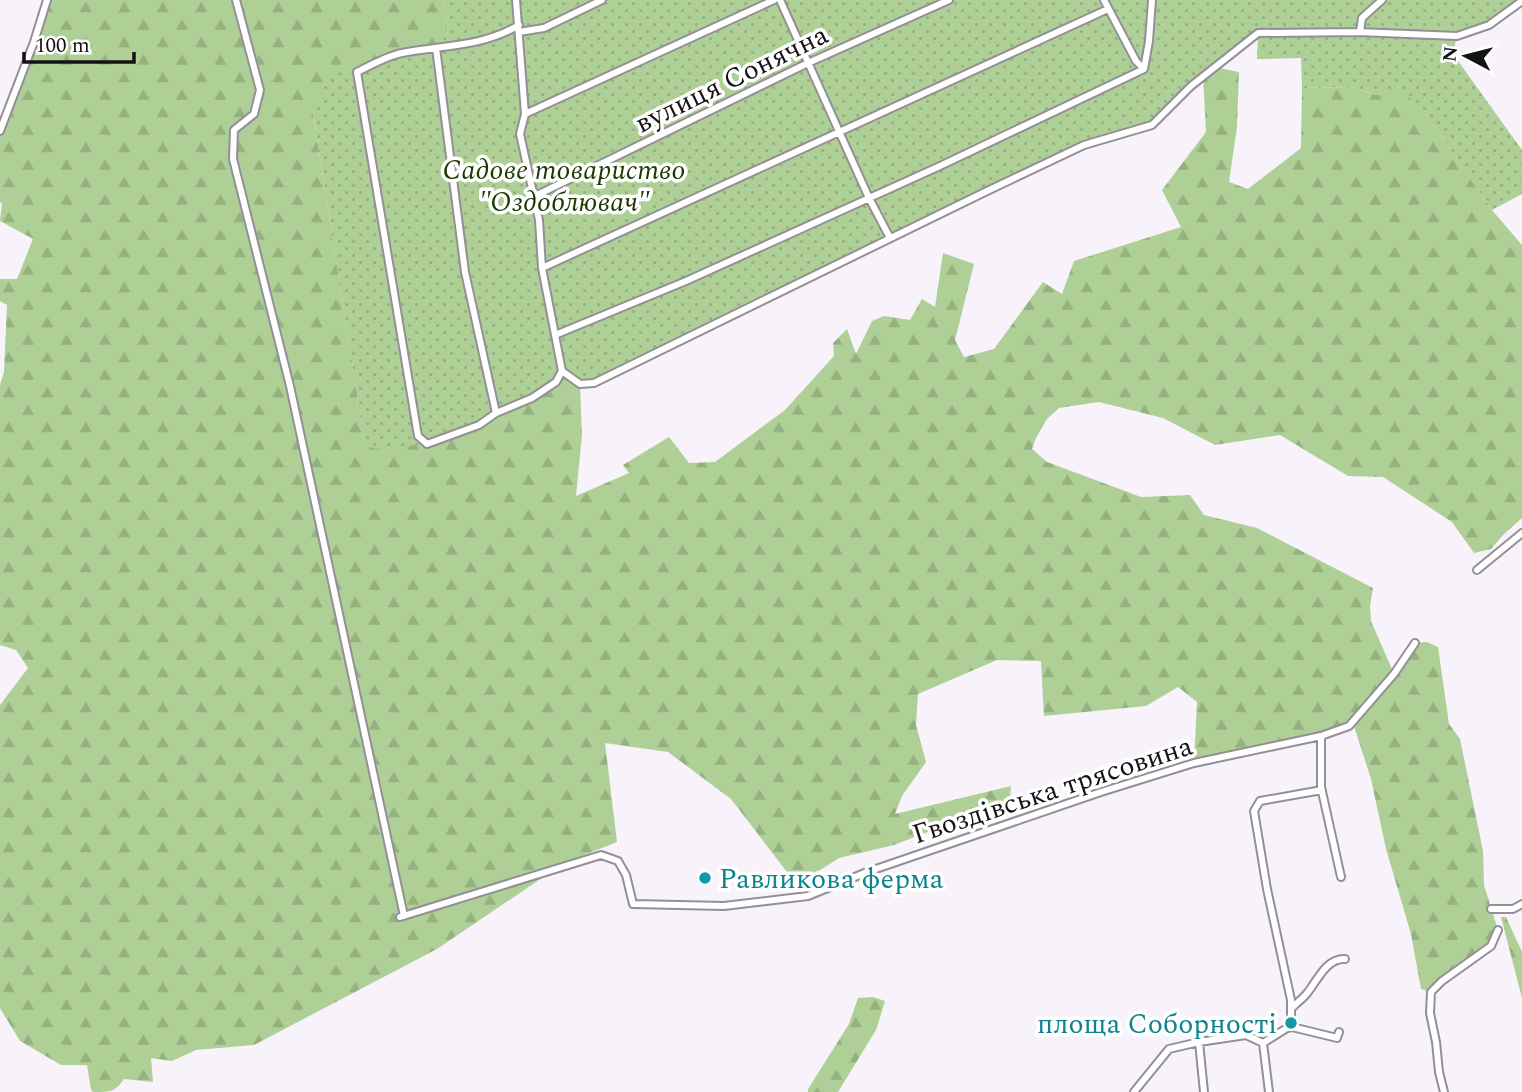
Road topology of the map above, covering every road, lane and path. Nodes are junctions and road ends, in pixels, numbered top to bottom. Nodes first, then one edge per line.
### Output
1 (47, 0) edge
2 (236, 0) edge
3 (516, 0) edge
4 (602, 0) edge
5 (774, 0) edge
6 (780, 0) edge
7 (948, 0) edge
8 (1104, 0) edge
9 (1152, 0) edge
10 (1382, 0) edge
11 (1522, 1) edge
12 (1108, 9) junction
13 (519, 29) junction
14 (1360, 32) junction
15 (436, 48) junction
16 (808, 63) junction
17 (1144, 69) junction
18 (525, 114) junction
19 (0, 131) edge
20 (840, 131) junction
21 (533, 197) junction
22 (869, 198) junction
23 (890, 238) junction
24 (542, 268) junction
25 (555, 335) junction
26 (562, 372) junction
27 (496, 413) junction
28 (1522, 533) edge
29 (1477, 570) dead end
30 (1415, 643) dead end
31 (1321, 736) junction
32 (1322, 790) junction
33 (1341, 877) dead end
34 (1522, 904) edge
35 (1491, 909) dead end
36 (1498, 930) dead end
37 (1345, 959) dead end
38 (1291, 1009) junction
39 (1287, 1028) junction
40 (1338, 1035) dead end
41 (1199, 1042) junction
42 (1262, 1043) junction
43 (1135, 1092) edge
44 (1204, 1092) edge
45 (1269, 1092) edge
46 (1444, 1092) edge

1 - 19 street
2 - 31 street, Гвоздівська трясовина
3 - 13 street
4 - 13 street
5 - 18 street
6 - 16 street
7 - 16 street, вулиця Сонячна
8 - 12 street
9 - 17 street
10 - 14 street
11 - 14 street
12 - 17 street
12 - 20 street
13 - 15 street
13 - 18 street
14 - 23 street
15 - 27 street
15 - 27 street
16 - 20 street
16 - 21 street, вулиця Сонячна
17 - 22 street
18 - 21 street
20 - 22 street
20 - 24 street
21 - 24 street
22 - 23 street
22 - 25 street
23 - 26 street
24 - 25 street
25 - 26 street
26 - 27 street
28 - 29 street
30 - 31 street, Гвоздівська трясовина
31 - 32 street
32 - 33 street
32 - 38 street
34 - 35 street
36 - 46 street
37 - 38 street
38 - 39 street
39 - 40 street
39 - 42 street
41 - 42 street
41 - 43 street
41 - 44 street
42 - 45 street

